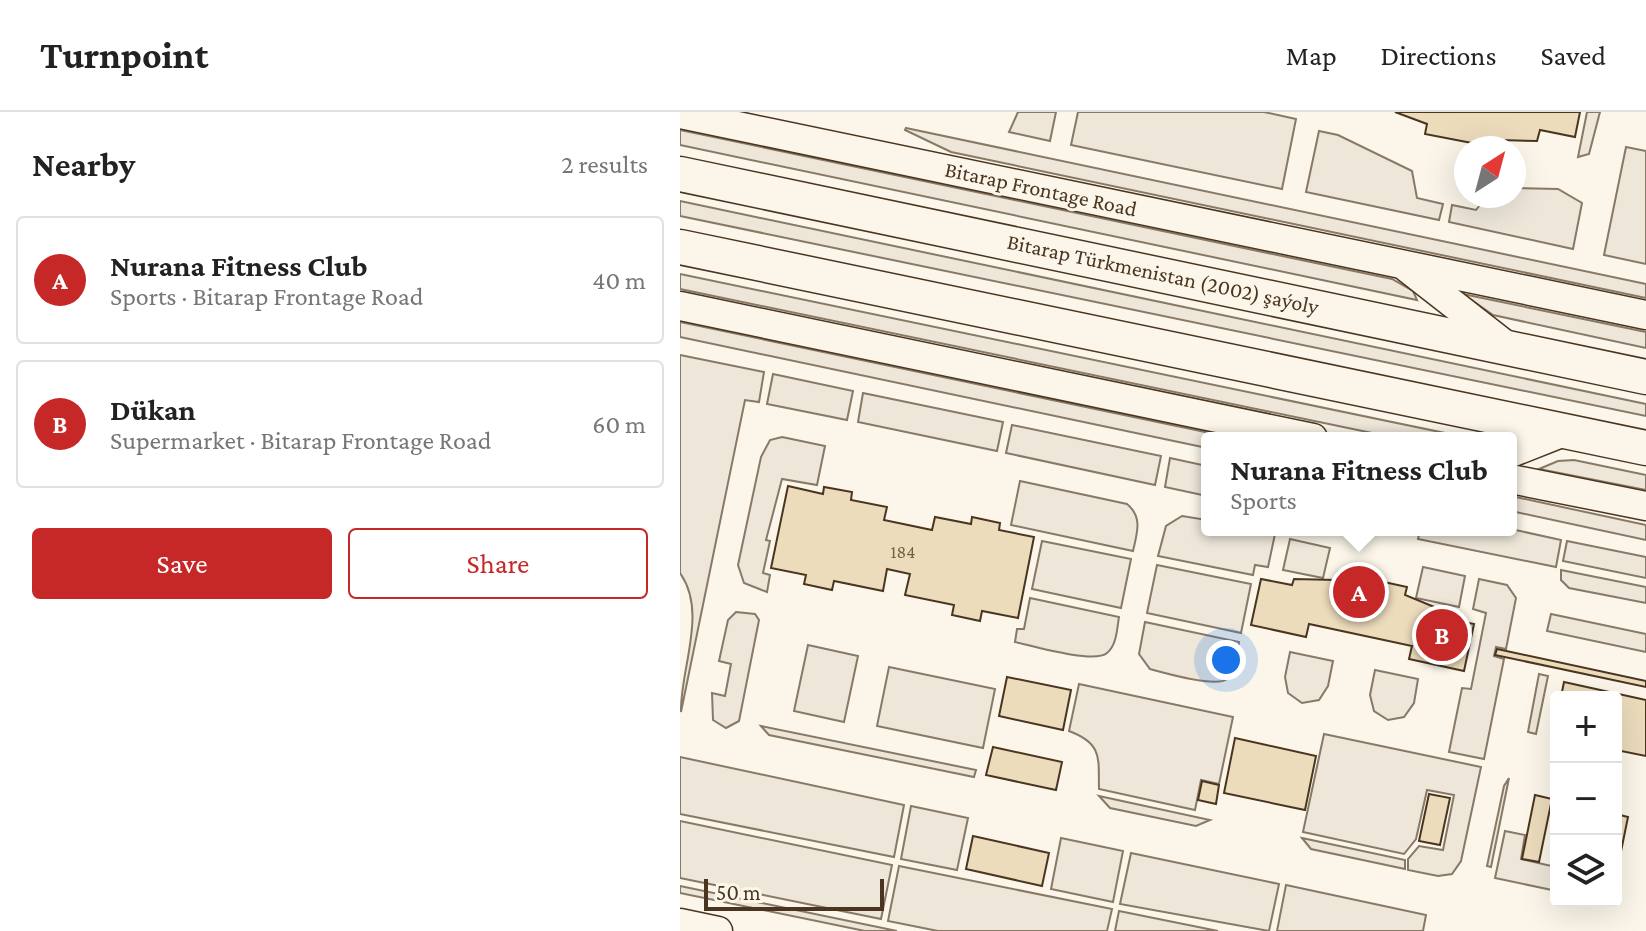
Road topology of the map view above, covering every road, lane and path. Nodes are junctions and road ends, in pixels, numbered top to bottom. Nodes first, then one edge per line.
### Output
1 (680, 114) edge
2 (680, 174) edge
3 (680, 247) edge
4 (1401, 264) junction
5 (680, 306) edge
6 (1646, 315) edge
7 (1507, 346) junction
8 (1646, 377) edge
9 (1284, 432) edge
10 (1564, 432) junction
11 (1646, 448) edge
12 (1517, 451) edge
13 (1517, 480) edge
14 (1646, 506) edge
15 (680, 923) edge
16 (718, 931) edge

1 - 4 street, Bitarap Frontage Road
2 - 7 main road, Bitarap Türkmenistan (2002) şaýoly
3 - 10 main road
4 - 6 street, Bitarap Frontage Road
4 - 7 street, Bitarap Frontage Road
5 - 9 street
7 - 8 main road, Bitarap Türkmenistan (2002) şaýoly
10 - 11 main road
10 - 12 street
13 - 14 street
15 - 16 street

